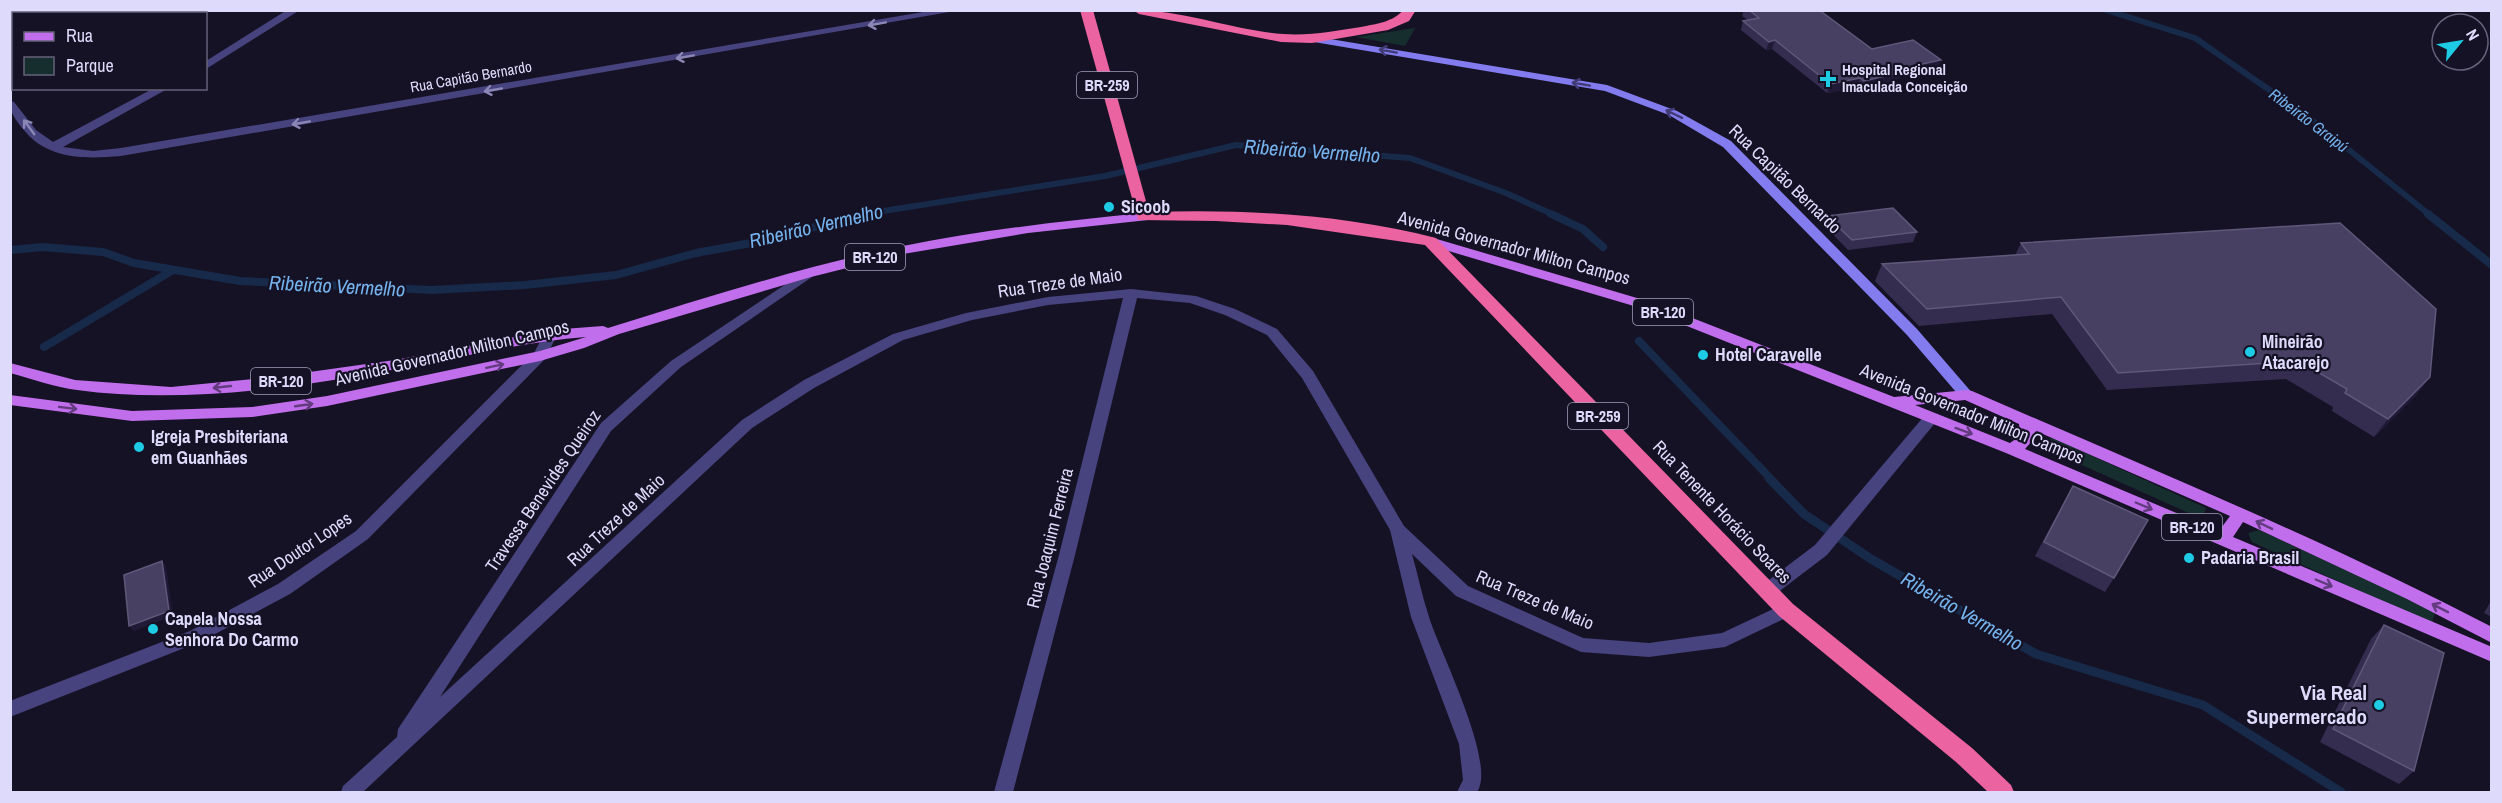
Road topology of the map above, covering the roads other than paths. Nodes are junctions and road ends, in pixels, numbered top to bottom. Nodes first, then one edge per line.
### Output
1 (295, 10) edge
2 (956, 10) edge
3 (1086, 10) edge
4 (1139, 10) edge
5 (1180, 10) edge
6 (1410, 10) edge
7 (922, 13) edge
8 (1312, 39) junction
9 (207, 65) edge
10 (160, 90) edge
11 (10, 104) edge
12 (51, 148) junction
13 (1143, 217) junction
14 (1430, 241) junction
15 (807, 274) junction
16 (1131, 292) junction
17 (614, 331) junction
18 (550, 335) junction
19 (540, 356) junction
20 (11, 369) edge
21 (1966, 395) junction
22 (10, 400) edge
23 (1891, 402) junction
24 (1930, 419) junction
25 (2024, 419) junction
26 (2011, 449) junction
27 (2240, 514) junction
28 (1398, 530) junction
29 (2222, 540) junction
30 (1767, 591) junction
31 (1786, 610) junction
32 (2492, 636) edge
33 (2492, 655) edge
34 (10, 709) edge
35 (391, 756) junction
36 (350, 792) edge
37 (1003, 792) edge
38 (1466, 792) edge
39 (2003, 792) edge

1 - 9 street
2 - 7 street, Rua Capitão Bernardo
3 - 13 highway, BR-259
4 - 8 highway, Rua Capitão Bernardo
5 - 8 highway, Rua Capitão Bernardo
6 - 8 highway
7 -> 12 street, Rua Capitão Bernardo
21 -> 8 main road, Rua Capitão Bernardo
10 - 12 street
12 -> 11 street
13 - 14 highway, Avenida Governador Milton Campos / BR-120
13 - 15 main road, Avenida Governador Milton Campos / BR-120
14 - 23 main road, Avenida Governador Milton Campos / BR-120
14 - 30 highway, Rua Tenente Horácio Soares / BR-259
15 - 17 main road, Avenida Governador Milton Campos / BR-120
15 - 35 street, Travessa Benevides Queiroz
16 - 28 street, Rua Treze de Maio
16 - 35 street, Rua Treze de Maio
16 - 37 street, Rua Joaquim Ferreira
17 - 18 main road, Avenida Governador Milton Campos / BR-120
17 - 19 main road, Avenida Governador Milton Campos / BR-120
18 - 19 street, Rua Doutor Lopes
18 -> 20 main road, Avenida Governador Milton Campos / BR-120
22 -> 19 main road, Avenida Governador Milton Campos
19 - 34 street, Rua Doutor Lopes
21 - 23 main road
21 - 25 main road
23 - 24 main road, Avenida Governador Milton Campos / BR-120
24 -> 26 main road, Avenida Governador Milton Campos / BR-120
24 - 30 street
25 - 26 main road
25 - 27 main road
26 -> 29 main road, Avenida Governador Milton Campos / BR-120
27 - 29 main road
32 -> 27 main road
28 - 31 street, Rua Treze de Maio
28 - 38 street
29 -> 33 main road, Avenida Governador Milton Campos / BR-120
30 - 31 highway, Rua Tenente Horácio Soares / BR-259
31 - 39 highway, Rua Tenente Horácio Soares / BR-259
35 - 36 street, Rua Treze de Maio

